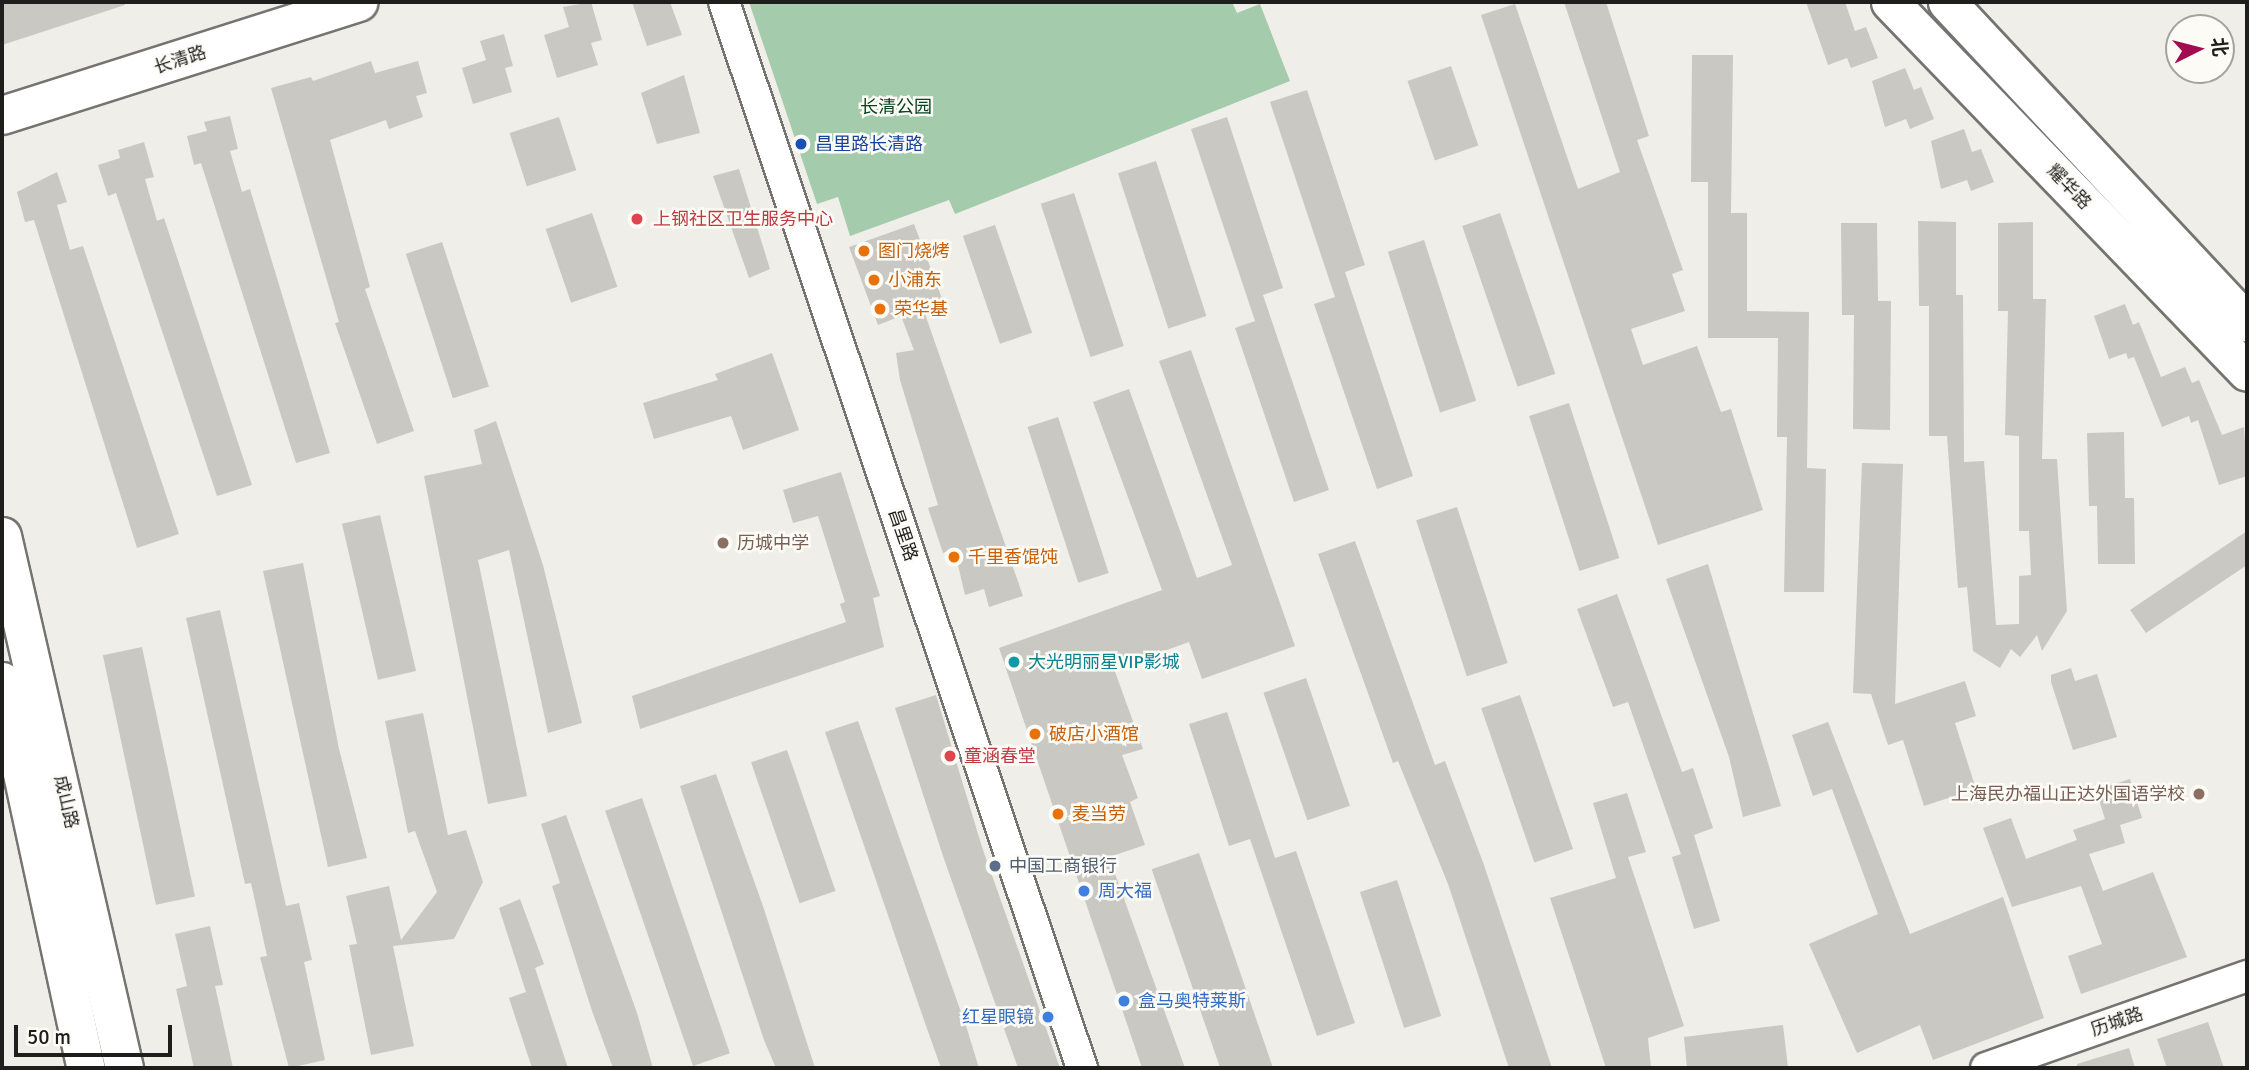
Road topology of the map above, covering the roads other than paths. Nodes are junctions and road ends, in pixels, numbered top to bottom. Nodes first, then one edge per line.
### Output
1 (358, 2) edge
2 (724, 2) edge
3 (1890, 2) edge
4 (1947, 2) edge
5 (2, 115) edge
6 (2247, 323) edge
7 (2247, 372) edge
8 (2, 536) edge
9 (2, 681) edge
10 (2247, 976) edge
11 (86, 1068) edge
12 (124, 1068) edge
13 (1082, 1068) edge
14 (1986, 1068) edge

1 - 5 main road, 长清路
2 - 13 street, 昌里路
3 - 7 main road, 耀华路
4 - 6 main road, 耀华路
8 - 12 main road, 成山路
9 - 11 main road, 成山路
10 - 14 street, 历城路

